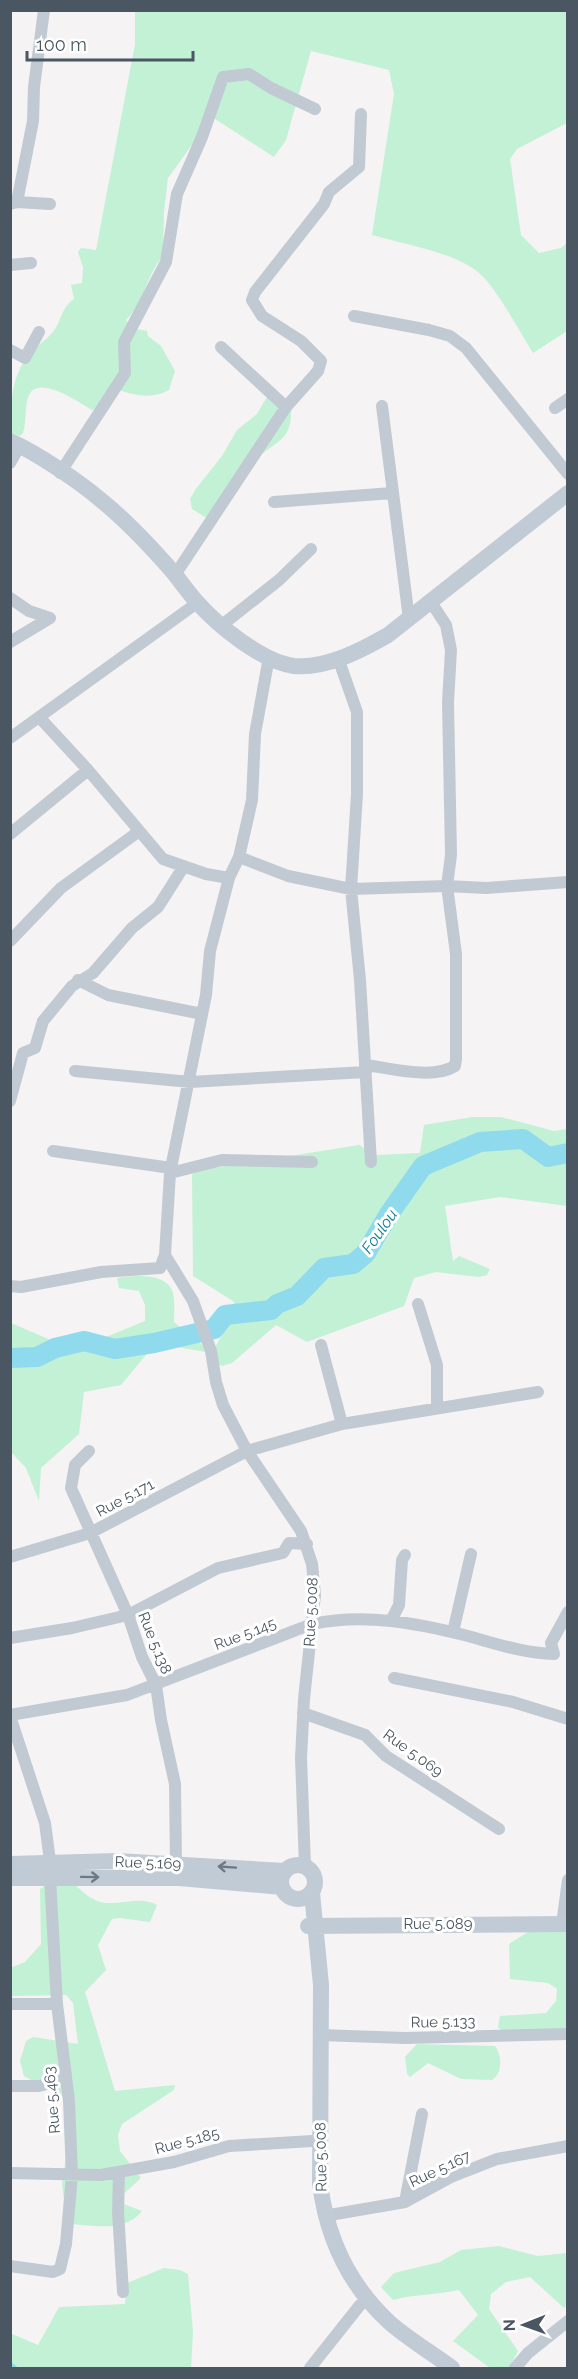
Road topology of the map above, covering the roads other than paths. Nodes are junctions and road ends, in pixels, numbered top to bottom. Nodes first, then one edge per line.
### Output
1 (44, 10) edge
2 (315, 109) dead end
3 (361, 114) dead end
4 (14, 203) edge
5 (50, 204) dead end
6 (31, 263) dead end
7 (10, 265) edge
8 (354, 316) dead end
9 (39, 332) dead end
10 (221, 347) dead end
11 (10, 350) edge
12 (567, 399) edge
13 (382, 406) dead end
14 (286, 407) junction
15 (555, 408) dead end
16 (15, 443) edge
17 (10, 463) edge
18 (60, 473) junction
19 (567, 474) edge
20 (392, 493) junction
21 (567, 493) edge
22 (274, 502) dead end
23 (311, 549) dead end
24 (175, 575) junction
25 (10, 598) edge
26 (431, 602) junction
27 (196, 603) junction
28 (409, 619) junction
29 (222, 625) junction
30 (10, 642) edge
31 (269, 657) junction
32 (338, 658) junction
33 (40, 718) junction
34 (10, 738) edge
35 (88, 770) junction
36 (138, 832) junction
37 (10, 834) edge
38 (239, 857) junction
39 (184, 866) junction
40 (229, 878) junction
41 (567, 882) edge
42 (447, 886) junction
43 (351, 889) junction
44 (10, 940) edge
45 (78, 980) junction
46 (202, 1014) junction
47 (366, 1068) junction
48 (75, 1071) dead end
49 (190, 1082) junction
50 (10, 1101) edge
51 (54, 1151) dead end
52 (312, 1162) dead end
53 (370, 1162) dead end
54 (171, 1171) junction
55 (165, 1255) junction
56 (10, 1286) edge
57 (418, 1304) dead end
58 (321, 1345) dead end
59 (538, 1392) dead end
60 (436, 1407) junction
61 (342, 1424) junction
62 (89, 1451) dead end
63 (247, 1451) junction
64 (90, 1533) junction
65 (307, 1544) junction
66 (471, 1554) dead end
67 (405, 1555) dead end
68 (10, 1557) edge
69 (567, 1612) edge
70 (128, 1615) junction
71 (392, 1621) junction
72 (312, 1624) junction
73 (453, 1632) junction
74 (10, 1638) edge
75 (394, 1678) dead end
76 (156, 1685) junction
77 (303, 1713) junction
78 (10, 1715) edge
79 (567, 1719) edge
80 (499, 1829) dead end
81 (176, 1863) junction
82 (10, 1864) edge
83 (305, 1866) junction
84 (50, 1869) junction
85 (10, 1878) edge
86 (283, 1879) junction
87 (567, 1880) edge
88 (307, 1896) junction
89 (565, 1924) edge
90 (313, 1925) junction
91 (10, 2004) edge
92 (57, 2004) junction
93 (567, 2034) edge
94 (320, 2035) junction
95 (65, 2079) junction
96 (10, 2086) edge
97 (422, 2114) dead end
98 (312, 2141) junction
99 (567, 2146) edge
100 (10, 2173) edge
101 (119, 2173) junction
102 (72, 2175) junction
103 (405, 2202) junction
104 (324, 2216) junction
105 (10, 2266) edge
106 (123, 2292) dead end
107 (360, 2305) junction
108 (567, 2321) edge
109 (310, 2368) edge
110 (437, 2368) edge
111 (453, 2368) edge
112 (515, 2368) edge

1 - 4 street
2 - 18 street
3 - 14 street
4 - 5 street
6 - 7 street
8 - 19 street
9 - 11 street
10 - 14 street
12 - 15 street
13 - 20 street
14 - 24 street
16 - 17 street
16 - 18 main road
18 - 24 main road
20 - 22 street
20 - 28 street
21 - 26 main road
23 - 29 street
24 - 27 main road
25 - 30 street
26 - 28 main road
26 - 42 street
27 - 29 main road
27 - 33 street
28 - 32 main road
29 - 31 main road
31 - 32 main road
31 - 38 street
32 - 43 street
33 - 34 street
33 - 35 street
35 - 36 street
35 - 37 street
36 - 39 street
36 - 44 street
38 - 40 street
38 - 43 street
39 - 40 street
39 - 45 street
40 - 46 street
41 - 42 street
42 - 43 street
42 - 47 street
43 - 47 street
45 - 46 street
45 - 50 street
46 - 49 street
47 - 49 street
47 - 53 street
48 - 49 street
49 - 54 street
51 - 54 street
52 - 54 street
54 - 55 street
55 - 56 street
55 - 63 street, Rue 5.008
57 - 60 street
58 - 61 street
59 - 60 street, Rue 5.171
60 - 61 street, Rue 5.171
61 - 63 street, Rue 5.171
62 - 64 street, Rue 5.138
63 - 64 street, Rue 5.171
63 - 65 street, Rue 5.008
64 - 68 street, Rue 5.171
64 - 70 street, Rue 5.138
65 - 70 street
65 - 72 street, Rue 5.008
66 - 73 street
67 - 71 street
69 - 73 street, Rue 5.145
70 - 74 street
70 - 76 street, Rue 5.138
71 - 72 street, Rue 5.145
71 - 73 street, Rue 5.145
72 - 76 street, Rue 5.145
72 - 77 street, Rue 5.008
75 - 79 street
76 - 78 street, Rue 5.145
76 - 81 street, Rue 5.138
77 - 80 street, Rue 5.069
77 - 83 street, Rue 5.008
78 - 84 street, Rue 5.463
81 - 84 main road, Rue 5.169
86 -> 81 main road, Rue 5.169
82 - 84 main road, Rue 5.169
83 - 86 main road
83 - 88 main road
84 - 85 main road, Rue 5.169
84 -> 86 main road, Rue 5.169
84 - 92 street, Rue 5.463
86 - 88 main road
87 - 89 street
88 - 90 main road, Rue 5.008
89 - 90 main road, Rue 5.089
90 - 94 main road, Rue 5.008
90 - 98 main road, Rue 5.008
91 - 92 street
92 - 95 street, Rue 5.463
93 - 94 street, Rue 5.133
94 - 104 main road, Rue 5.008
95 - 96 street
95 - 102 street, Rue 5.463
97 - 103 street
98 - 101 street, Rue 5.185
98 - 107 main road, Rue 5.008
99 - 103 street, Rue 5.167
100 - 102 street, Rue 5.185
101 - 102 street, Rue 5.185
101 - 106 street
102 - 105 street, Rue 5.463
103 - 104 street, Rue 5.167
104 - 111 main road, Rue 5.008
107 - 109 street
107 - 110 main road, Rue 5.008
108 - 112 street

